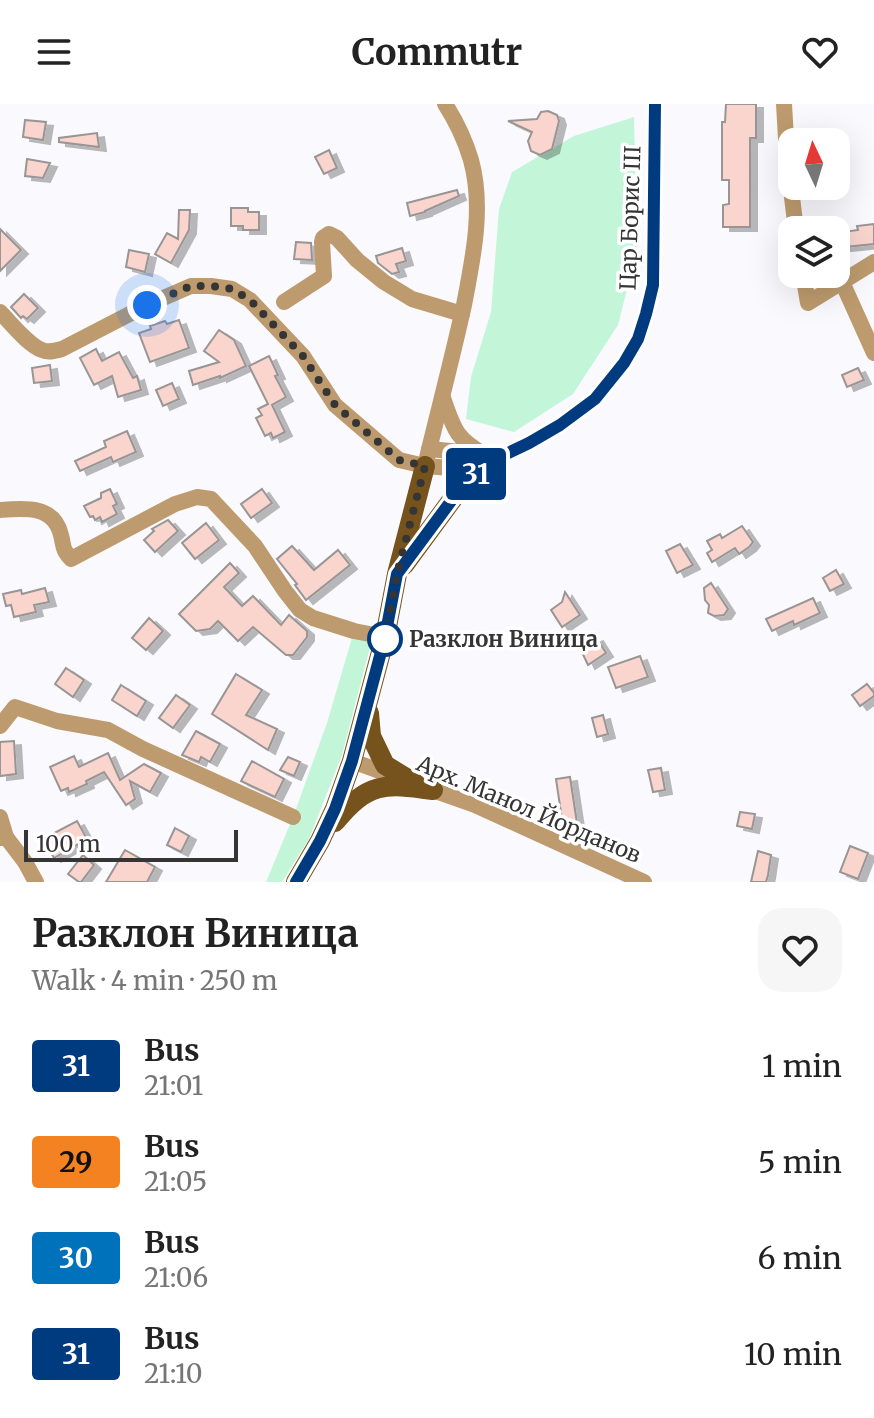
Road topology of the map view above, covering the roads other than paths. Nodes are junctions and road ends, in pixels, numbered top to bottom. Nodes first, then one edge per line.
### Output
1 (445, 104) edge
2 (655, 104) edge
3 (784, 104) edge
4 (794, 216) edge
5 (874, 262) edge
6 (850, 277) edge
7 (805, 288) edge
8 (832, 288) edge
9 (845, 288) edge
10 (284, 302) dead end
11 (0, 312) edge
12 (462, 314) junction
13 (874, 353) edge
14 (442, 397) junction
15 (427, 458) junction
16 (490, 458) junction
17 (0, 510) edge
18 (397, 574) junction
19 (385, 637) junction
20 (369, 700) junction
21 (0, 726) edge
22 (352, 761) junction
23 (425, 787) junction
24 (0, 817) edge
25 (293, 817) dead end
26 (3, 837) edge
27 (320, 841) junction
28 (36, 882) edge
29 (296, 882) edge
30 (644, 882) edge

1 - 12 street
2 - 16 street, Цар Борис III
3 - 4 street
5 - 6 street
7 - 8 street
9 - 13 street
10 - 12 street
11 - 15 street
12 - 14 street
14 - 15 street
14 - 16 street
15 - 16 street, Цар Борис III
15 - 18 main road
16 - 18 main road
17 - 19 street
18 - 19 main road
19 - 20 main road
20 - 22 main road
20 - 23 main road
21 - 25 street
22 - 23 street, Арх. Манол Йорданов
22 - 27 main road
23 - 27 main road
23 - 30 street, Арх. Манол Йорданов
24 - 26 street
26 - 28 street
27 - 29 main road

